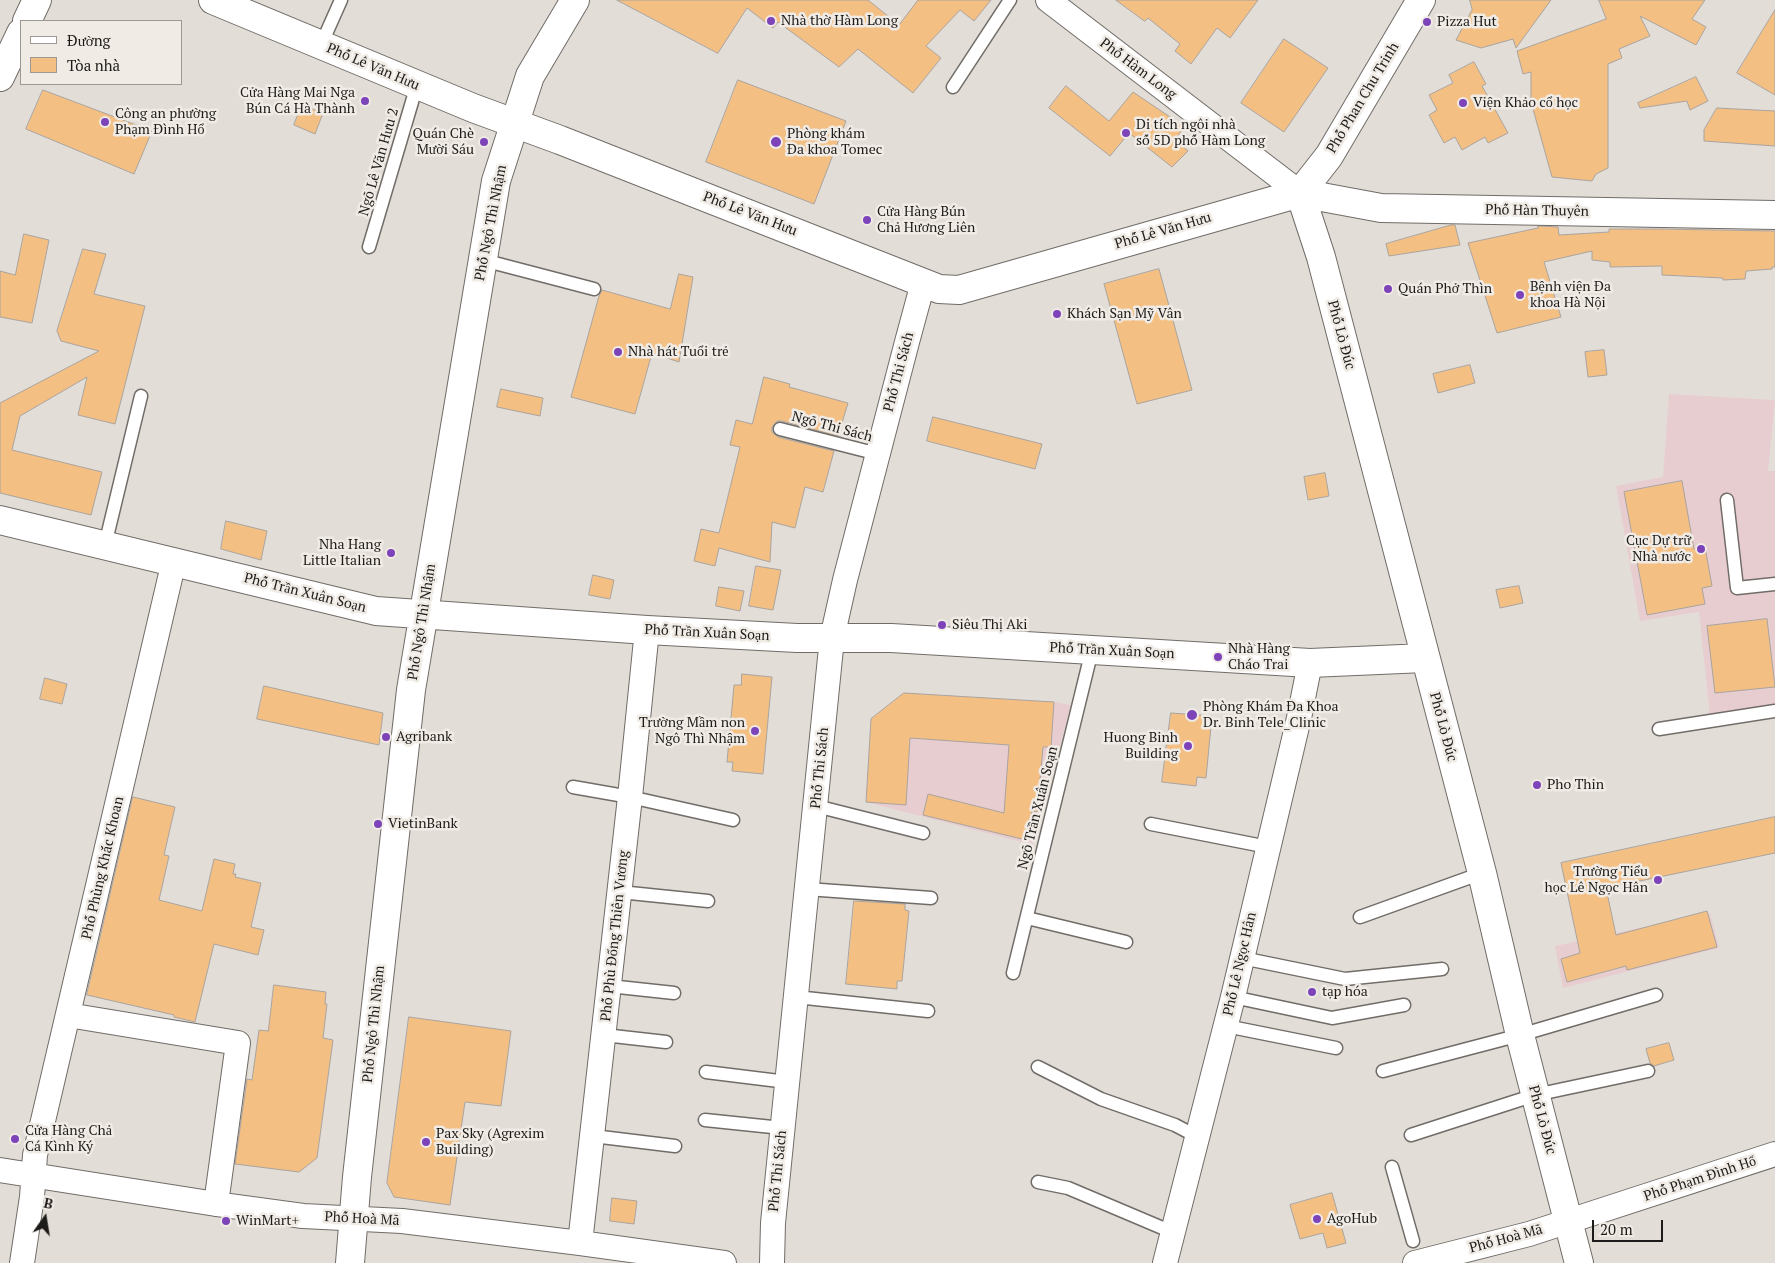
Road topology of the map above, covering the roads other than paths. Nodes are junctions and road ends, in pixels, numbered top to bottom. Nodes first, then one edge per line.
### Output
1 (38, 0) edge
2 (213, 0) edge
3 (341, 0) edge
4 (575, 0) edge
5 (1010, 0) edge
6 (1048, 0) edge
7 (1422, 0) edge
8 (28, 20) edge
9 (20, 35) edge
10 (321, 45) junction
11 (0, 77) edge
12 (417, 85) junction
13 (953, 87) dead end
14 (514, 123) junction
15 (1300, 193) junction
16 (1775, 215) edge
17 (369, 247) dead end
18 (483, 260) junction
19 (924, 283) junction
20 (594, 289) dead end
21 (141, 396) dead end
22 (780, 429) dead end
23 (878, 454) junction
24 (1727, 500) dead end
25 (0, 520) edge
26 (105, 545) junction
27 (174, 561) junction
28 (1775, 584) edge
29 (422, 615) junction
30 (647, 630) junction
31 (832, 638) junction
32 (1092, 650) junction
33 (1425, 658) junction
34 (1310, 663) junction
35 (1775, 711) edge
36 (1659, 729) dead end
37 (573, 787) dead end
38 (630, 797) junction
39 (816, 806) junction
40 (733, 820) dead end
41 (1151, 824) dead end
42 (923, 833) dead end
43 (1268, 847) junction
44 (1482, 872) junction
45 (807, 889) junction
46 (620, 892) junction
47 (931, 898) dead end
48 (708, 901) dead end
49 (1360, 917) dead end
50 (1027, 918) junction
51 (1126, 942) dead end
52 (1242, 958) junction
53 (1442, 969) dead end
54 (1013, 973) dead end
55 (609, 986) junction
56 (674, 992) dead end
57 (1656, 995) dead end
58 (796, 997) junction
59 (1233, 997) junction
60 (1404, 1005) dead end
61 (928, 1012) dead end
62 (68, 1015) junction
63 (1226, 1026) junction
64 (604, 1035) junction
65 (1520, 1035) junction
66 (666, 1042) dead end
67 (1336, 1048) dead end
68 (1038, 1067) dead end
69 (1383, 1071) dead end
70 (1648, 1071) dead end
71 (706, 1072) dead end
72 (787, 1082) junction
73 (1535, 1095) junction
74 (705, 1120) dead end
75 (782, 1128) junction
76 (1411, 1135) dead end
77 (593, 1136) junction
78 (1196, 1136) junction
79 (675, 1146) dead end
80 (1775, 1154) edge
81 (1392, 1167) dead end
82 (0, 1170) edge
83 (33, 1175) junction
84 (1038, 1182) dead end
85 (216, 1204) junction
86 (353, 1219) junction
87 (1568, 1221) junction
88 (1172, 1232) junction
89 (580, 1242) junction
90 (1414, 1252) edge
91 (22, 1263) edge
92 (350, 1263) edge
93 (724, 1263) edge
94 (772, 1263) edge
95 (1165, 1263) edge
96 (1579, 1263) edge

1 - 8 street
2 - 10 street, Phố Lê Văn Hưu
3 - 10 lane
4 - 14 street, Phố Ngô Thì Nhậm
5 - 13 lane
6 - 15 street, Phố Hàm Long
7 - 15 street, Phố Phan Chu Trinh
9 - 11 street
10 - 12 street, Phố Lê Văn Hưu
12 - 14 street, Phố Lê Văn Hưu
12 - 17 lane, Ngõ Lê Văn Hưu 2
14 - 18 street, Phố Ngô Thì Nhậm
14 - 19 street, Phố Lê Văn Hưu
15 - 16 street, Phố Hàn Thuyên
15 - 19 street, Phố Lê Văn Hưu
15 - 33 street, Phố Lò Đúc
18 - 20 lane
18 - 29 street, Phố Ngô Thì Nhậm
19 - 23 street, Phố Thi Sách
21 - 26 lane
22 - 23 lane, Ngõ Thi Sách
23 - 31 street, Phố Thi Sách
24 - 28 lane
25 - 26 street, Phố Trần Xuân Soạn
26 - 27 street, Phố Trần Xuân Soạn
27 - 29 street, Phố Trần Xuân Soạn
27 - 62 street, Phố Phùng Khắc Khoan
29 - 30 street, Phố Trần Xuân Soạn
29 - 86 street, Phố Ngô Thì Nhậm
30 - 31 street, Phố Trần Xuân Soạn
30 - 38 street, Phố Phù Đổng Thiên Vương
31 - 32 street, Phố Trần Xuân Soạn
31 - 39 street, Phố Thi Sách
32 - 34 street, Phố Trần Xuân Soạn
32 - 50 lane, Ngõ Trần Xuân Soạn
33 - 34 street, Phố Trần Xuân Soạn
33 - 44 street, Phố Lò Đúc
34 - 43 street, Phố Lê Ngọc Hân
35 - 36 lane
37 - 38 lane
38 - 40 lane
38 - 46 street, Phố Phù Đổng Thiên Vương
39 - 42 lane
39 - 45 street, Phố Thi Sách
41 - 43 lane
43 - 52 street, Phố Lê Ngọc Hân
44 - 49 lane
44 - 65 street, Phố Lò Đúc
45 - 47 lane
45 - 58 street, Phố Thi Sách
46 - 48 lane
46 - 55 street, Phố Phù Đổng Thiên Vương
50 - 51 lane
50 - 54 lane, Ngõ Trần Xuân Soạn
52 - 53 lane
52 - 59 street, Phố Lê Ngọc Hân
55 - 56 lane
55 - 64 street, Phố Phù Đổng Thiên Vương
57 - 65 lane
58 - 61 lane
58 - 72 street, Phố Thi Sách
59 - 60 lane
59 - 63 street, Phố Lê Ngọc Hân
62 - 83 street, Phố Phùng Khắc Khoan
62 - 85 street
63 - 67 lane
63 - 78 street, Phố Lê Ngọc Hân
64 - 66 lane
64 - 77 street, Phố Phù Đổng Thiên Vương
65 - 69 lane
65 - 73 street, Phố Lò Đúc
68 - 78 lane
70 - 73 lane
71 - 72 lane
72 - 75 street, Phố Thi Sách
73 - 76 lane
73 - 87 street, Phố Lò Đúc
74 - 75 lane
75 - 94 street, Phố Thi Sách
77 - 79 lane
77 - 89 street, Phố Phù Đổng Thiên Vương
78 - 88 street, Phố Lê Ngọc Hân
80 - 87 street, Phố Phạm Đình Hổ
81 - 90 lane
82 - 83 street, Phố Hoà Mã
83 - 85 street, Phố Hoà Mã
83 - 91 street, Phố Phùng Khắc Khoan
84 - 88 lane
85 - 86 street, Phố Hoà Mã
86 - 89 street, Phố Hoà Mã
86 - 92 street, Phố Ngô Thì Nhậm
87 - 90 street, Phố Hoà Mã
87 - 96 street, Phố Lò Đúc
88 - 95 street, Phố Lê Ngọc Hân
89 - 93 street, Phố Hoà Mã

